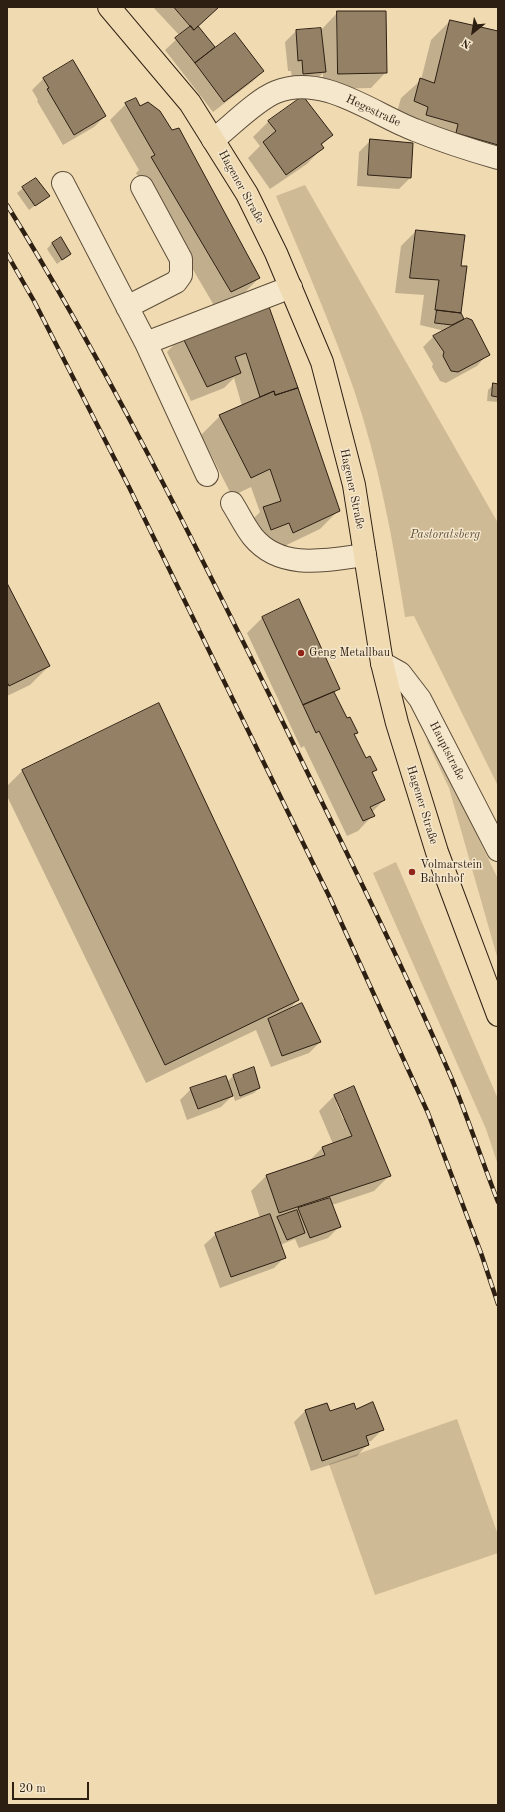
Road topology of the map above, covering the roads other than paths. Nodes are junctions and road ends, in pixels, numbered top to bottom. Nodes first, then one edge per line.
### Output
1 (109, 7) edge
2 (213, 140) junction
3 (498, 158) edge
4 (62, 183) dead end
5 (142, 187) dead end
6 (291, 287) junction
7 (127, 308) junction
8 (146, 343) junction
9 (207, 475) dead end
10 (232, 503) dead end
11 (365, 555) junction
12 (382, 663) junction
13 (498, 850) edge
14 (498, 1016) edge

1 - 2 main road, Hagener Straße
2 - 3 street, Hegestraße
2 - 6 main road, Hagener Straße
4 - 7 street
5 - 7 street
6 - 8 street
6 - 11 main road, Hagener Straße
7 - 8 street
8 - 9 street
10 - 11 street
11 - 12 main road, Hagener Straße
12 - 13 street, Hauptstraße
12 - 14 main road, Hagener Straße

